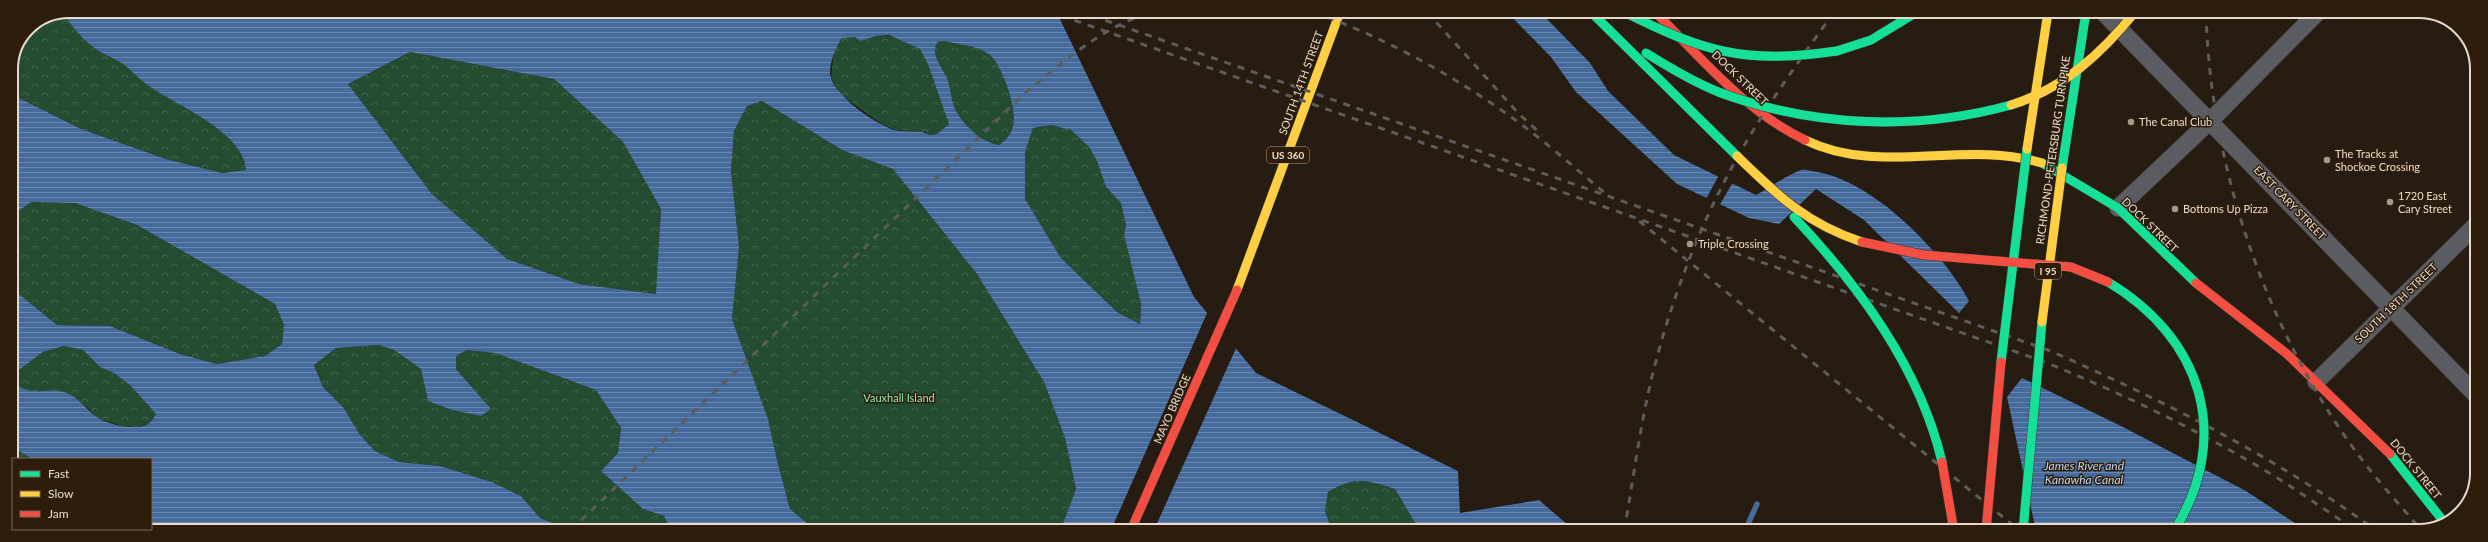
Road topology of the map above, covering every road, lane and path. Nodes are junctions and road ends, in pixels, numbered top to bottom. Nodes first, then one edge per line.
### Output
1 (1338, 18) edge
2 (1597, 18) edge
3 (1598, 18) edge
4 (1638, 18) edge
5 (1661, 18) edge
6 (1907, 18) edge
7 (2047, 18) edge
8 (2085, 18) edge
9 (2109, 18) edge
10 (2130, 18) edge
11 (2312, 18) edge
12 (1604, 24) junction
13 (2210, 121) junction
14 (2118, 208) junction
15 (2470, 230) edge
16 (1234, 298) joint
17 (2391, 308) junction
18 (2316, 382) junction
19 (2470, 389) edge
20 (2441, 519) edge
21 (1134, 524) edge
22 (1953, 524) edge
23 (1987, 524) edge
24 (2024, 524) edge
25 (2178, 524) edge

1 - 16 main road, SOUTH 14TH STREET / US 360
2 - 25 main road, bridge
3 - 12 main road, bridge
4 - 6 main road, bridge
5 - 14 main road, DOCK STREET
7 - 23 main road, bridge
8 - 24 main road, RICHMOND-PETERSBURG TURNPIKE / I 95, bridge
9 - 13 street, EAST CARY STREET
10 - 12 main road, bridge
11 - 13 street
12 - 22 main road, bridge
13 - 14 street
13 - 17 street, EAST CARY STREET
14 - 18 main road, DOCK STREET
15 - 17 street, SOUTH 18TH STREET
16 - 21 main road, MAYO BRIDGE / US 360
17 - 18 street, SOUTH 18TH STREET
17 - 19 street, EAST CARY STREET
18 - 20 main road, DOCK STREET

